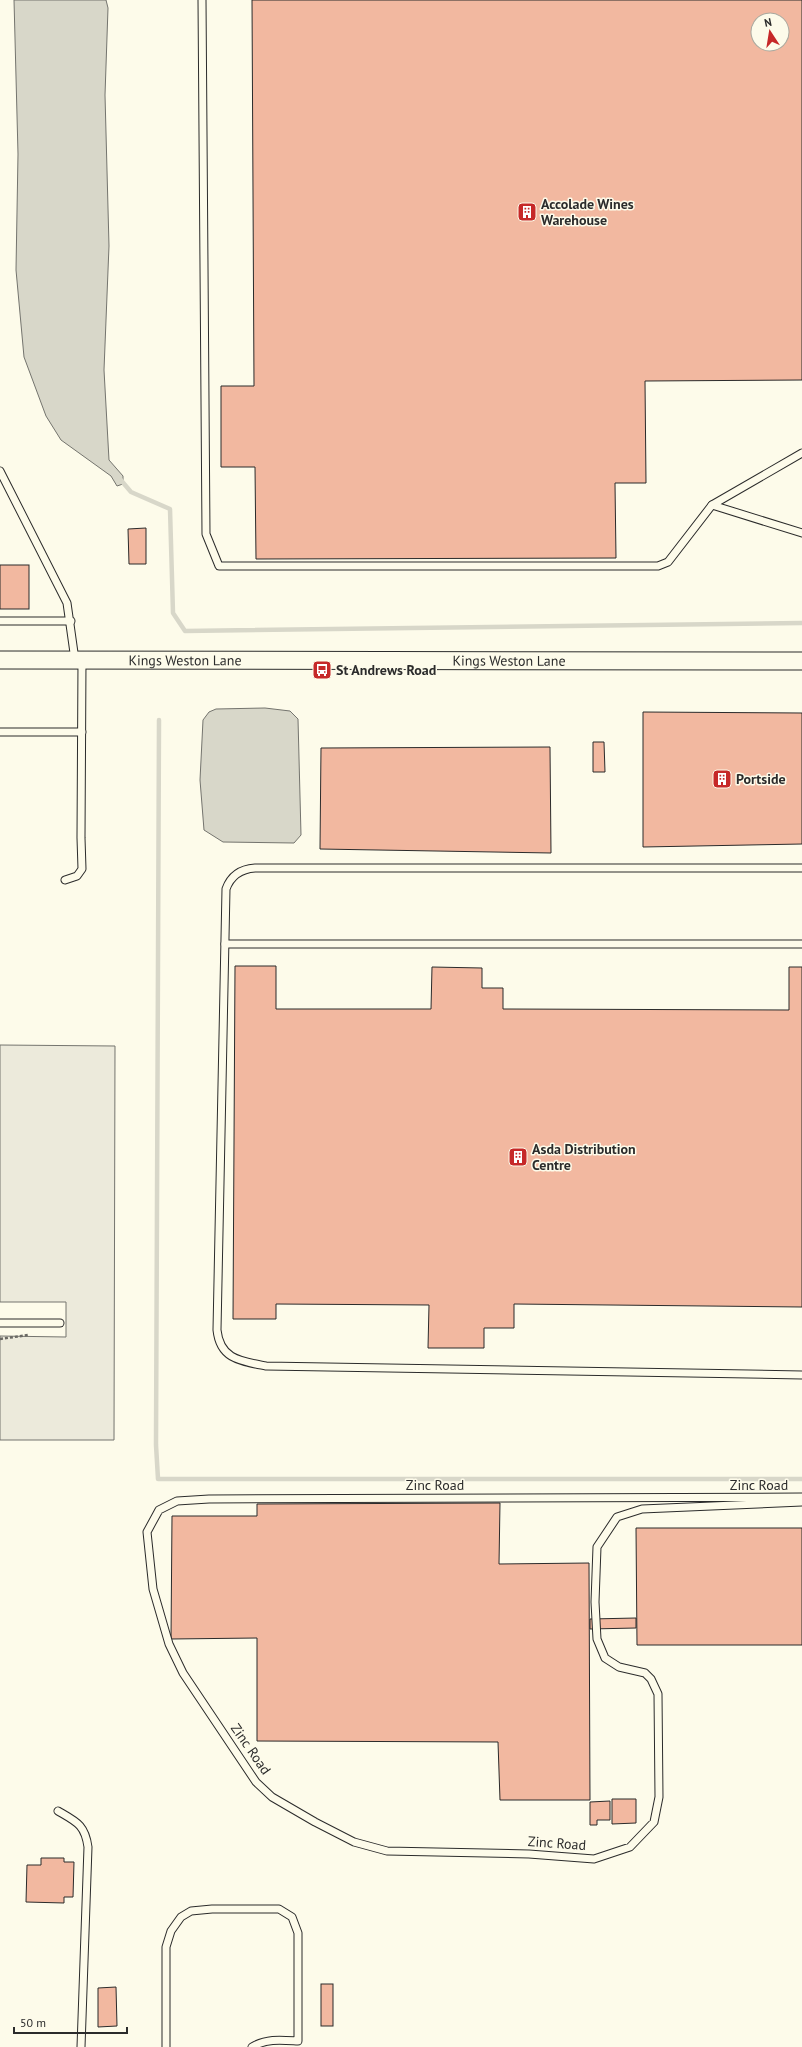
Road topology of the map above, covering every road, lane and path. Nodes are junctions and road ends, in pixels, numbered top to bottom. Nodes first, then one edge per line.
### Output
1 (202, 0) edge
2 (802, 453) edge
3 (0, 471) edge
4 (712, 504) junction
5 (802, 533) edge
6 (0, 621) edge
7 (71, 622) junction
8 (0, 660) edge
9 (79, 661) junction
10 (802, 661) edge
11 (0, 732) edge
12 (82, 732) junction
13 (802, 868) edge
14 (66, 880) dead end
15 (225, 944) junction
16 (802, 944) edge
17 (0, 1323) edge
18 (60, 1323) dead end
19 (30, 1335) dead end
20 (0, 1339) edge
21 (802, 1375) edge
22 (802, 1498) edge
23 (802, 1502) edge
24 (58, 1812) dead end
25 (81, 2047) edge
26 (166, 2047) edge
27 (252, 2047) edge

1 - 4 lane
2 - 4 lane
3 - 7 lane
4 - 5 lane
6 - 7 lane
7 - 9 lane
8 - 9 street, Kings Weston Lane
9 - 10 street, Kings Weston Lane
9 - 12 lane
11 - 12 lane
12 - 14 lane
13 - 15 lane
15 - 16 lane
15 - 21 lane
17 - 18 lane
19 - 20 path
22 - 23 lane, Zinc Road
24 - 25 lane
26 - 27 lane

